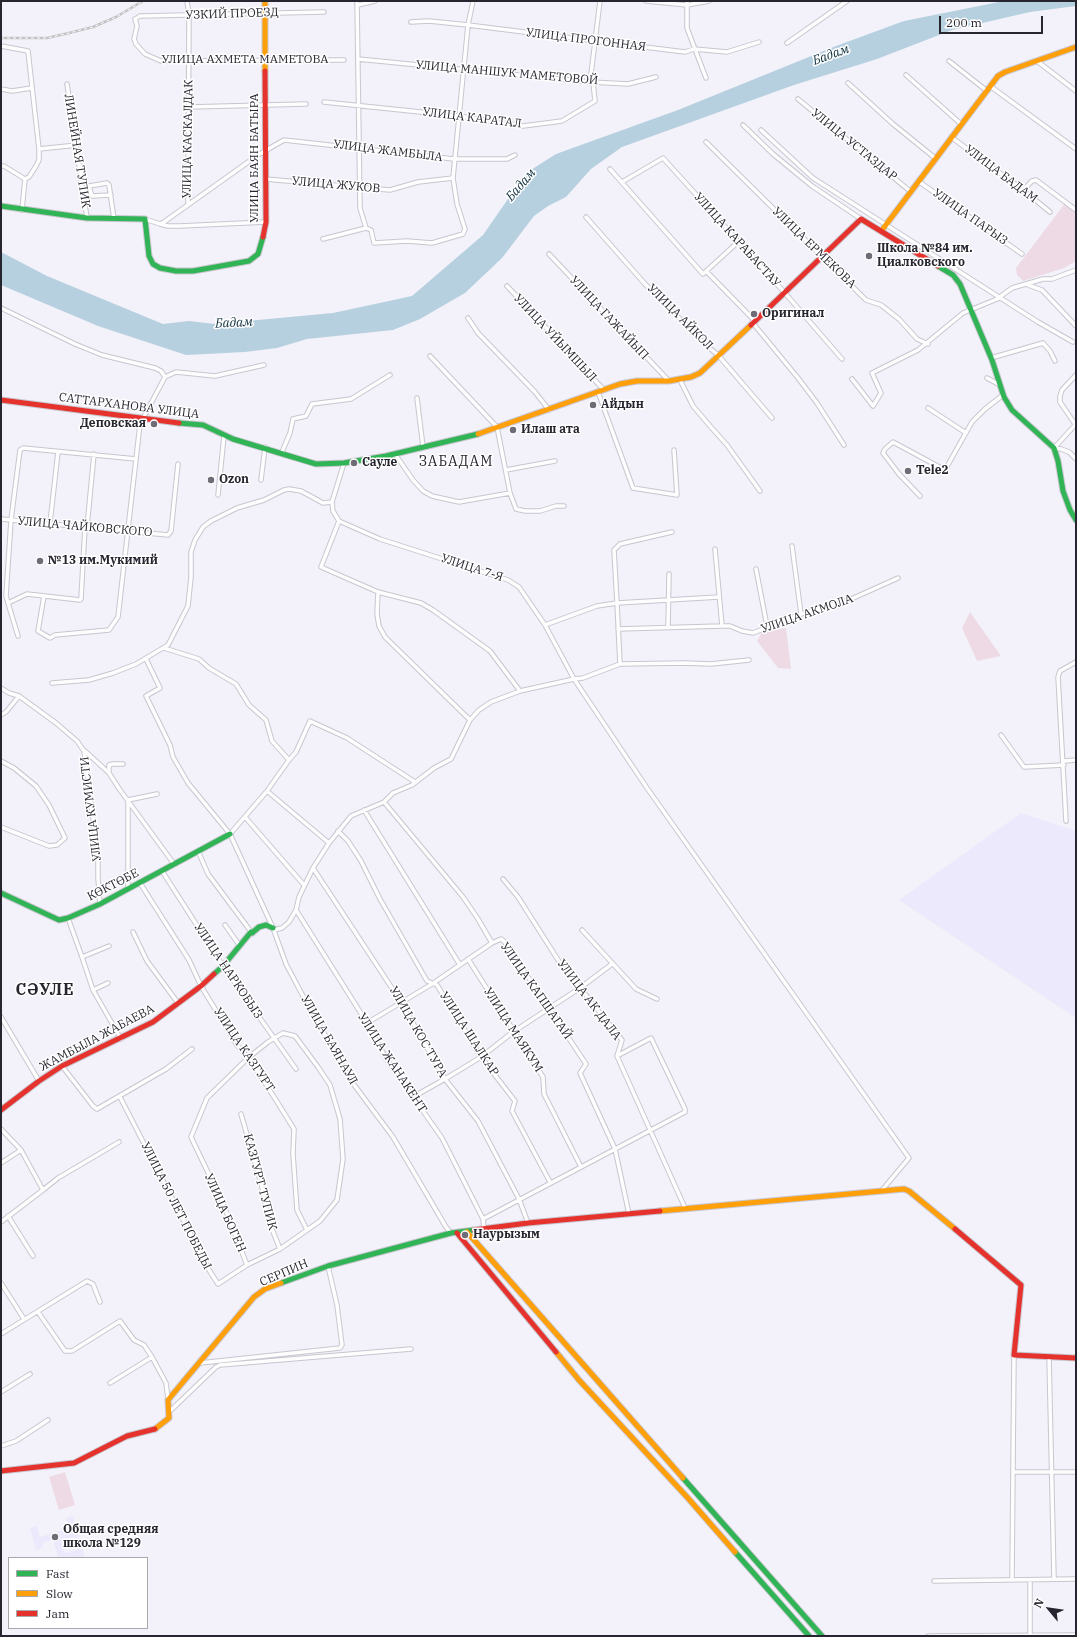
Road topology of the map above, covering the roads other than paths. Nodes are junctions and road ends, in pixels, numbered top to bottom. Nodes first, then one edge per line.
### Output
1 (187, 1) edge
2 (265, 1) edge
3 (375, 1) edge
4 (473, 1) edge
5 (600, 1) edge
6 (646, 1) edge
7 (709, 1) edge
8 (846, 1) edge
9 (358, 3) edge
10 (687, 3) edge
11 (324, 12) dead end
12 (265, 13) junction
13 (189, 15) junction
14 (140, 16) joint
15 (411, 22) dead end
16 (468, 25) junction
17 (594, 41) junction
18 (759, 42) dead end
19 (787, 43) dead end
20 (1, 46) edge
21 (1076, 47) edge
22 (694, 49) junction
23 (358, 59) junction
24 (264, 60) junction
25 (344, 60) dead end
26 (189, 61) junction
27 (949, 61) dead end
28 (1037, 61) junction
29 (463, 69) junction
30 (906, 75) dead end
31 (656, 77) dead end
32 (706, 78) dead end
33 (592, 82) junction
34 (848, 83) dead end
35 (67, 84) dead end
36 (32, 88) junction
37 (1, 89) edge
38 (988, 89) junction
39 (1076, 91) edge
40 (798, 99) dead end
41 (324, 102) dead end
42 (306, 104) dead end
43 (265, 105) junction
44 (359, 105) junction
45 (189, 107) junction
46 (459, 116) junction
47 (961, 124) junction
48 (743, 125) dead end
49 (761, 130) dead end
50 (951, 137) junction
51 (706, 142) dead end
52 (77, 145) junction
53 (360, 148) junction
54 (40, 149) junction
55 (1076, 149) edge
56 (265, 151) junction
57 (515, 155) dead end
58 (935, 158) junction
59 (454, 159) junction
60 (1, 166) edge
61 (610, 169) dead end
62 (453, 178) junction
63 (25, 179) junction
64 (265, 179) junction
65 (918, 181) junction
66 (622, 182) junction
67 (360, 189) junction
68 (1023, 190) junction
69 (910, 191) junction
70 (111, 195) junction
71 (188, 205) junction
72 (1, 206) edge
73 (22, 210) junction
74 (1076, 210) edge
75 (1050, 212) dead end
76 (586, 217) dead end
77 (87, 218) junction
78 (114, 218) junction
79 (145, 219) junction
80 (861, 219) junction
81 (266, 222) junction
82 (160, 224) junction
83 (885, 224) junction
84 (366, 228) junction
85 (882, 230) junction
86 (323, 239) dead end
87 (738, 242) junction
88 (549, 254) dead end
89 (1022, 254) dead end
90 (822, 256) junction
91 (1076, 270) edge
92 (706, 271) junction
93 (1027, 285) junction
94 (507, 286) dead end
95 (784, 292) junction
96 (1000, 297) junction
97 (1, 308) edge
98 (970, 310) junction
99 (468, 318) dead end
100 (753, 321) junction
101 (1076, 326) edge
102 (1073, 342) dead end
103 (928, 344) junction
104 (430, 356) dead end
105 (718, 356) junction
106 (991, 358) junction
107 (842, 359) dead end
108 (1055, 361) dead end
109 (264, 365) dead end
110 (390, 375) dead end
111 (1076, 375) edge
112 (165, 377) junction
113 (987, 378) dead end
114 (852, 379) dead end
115 (680, 380) junction
116 (669, 381) junction
117 (1000, 385) junction
118 (604, 390) junction
119 (598, 392) junction
120 (1003, 395) junction
121 (417, 398) dead end
122 (1, 400) edge
123 (928, 408) dead end
124 (549, 410) junction
125 (772, 418) dead end
126 (142, 419) junction
127 (1076, 424) edge
128 (498, 427) junction
129 (966, 432) junction
130 (224, 436) junction
131 (844, 445) dead end
132 (265, 447) junction
133 (423, 447) junction
134 (1054, 448) junction
135 (674, 450) dead end
136 (58, 452) junction
137 (282, 452) junction
138 (94, 454) junction
139 (395, 454) junction
140 (136, 459) junction
141 (1076, 459) edge
142 (555, 461) dead end
143 (344, 463) junction
144 (178, 464) dead end
145 (506, 470) junction
146 (261, 480) dead end
147 (760, 492) dead end
148 (510, 493) junction
149 (218, 495) dead end
150 (920, 496) dead end
151 (329, 502) junction
152 (564, 506) dead end
153 (1, 519) edge
154 (11, 520) junction
155 (1076, 520) edge
156 (339, 521) junction
157 (50, 524) junction
158 (86, 527) junction
159 (128, 531) junction
160 (672, 532) dead end
161 (792, 546) dead end
162 (715, 549) dead end
163 (756, 569) dead end
164 (669, 574) dead end
165 (898, 578) dead end
166 (378, 592) junction
167 (44, 596) junction
168 (719, 597) junction
169 (668, 601) junction
170 (8, 603) junction
171 (617, 603) junction
172 (802, 614) junction
173 (545, 625) junction
174 (722, 626) junction
175 (767, 626) junction
176 (668, 628) junction
177 (618, 629) junction
178 (18, 636) dead end
179 (164, 648) junction
180 (146, 659) junction
181 (748, 660) dead end
182 (1076, 662) edge
183 (620, 664) junction
184 (574, 679) junction
185 (52, 683) dead end
186 (1, 688) edge
187 (520, 691) junction
188 (19, 696) junction
189 (1, 715) edge
190 (470, 720) junction
191 (1001, 735) dead end
192 (84, 751) junction
193 (289, 760) junction
194 (1076, 760) edge
195 (1, 761) edge
196 (1064, 763) junction
197 (123, 764) dead end
198 (109, 772) junction
199 (415, 782) junction
200 (267, 791) junction
201 (157, 794) dead end
202 (128, 800) junction
203 (384, 802) junction
204 (364, 810) junction
205 (245, 817) junction
206 (1066, 821) dead end
207 (1, 827) edge
208 (338, 831) junction
209 (230, 834) junction
210 (329, 843) junction
211 (198, 851) junction
212 (174, 864) junction
213 (313, 868) junction
214 (162, 871) junction
215 (503, 879) dead end
216 (140, 883) junction
217 (304, 885) junction
218 (128, 890) junction
219 (1, 893) edge
220 (100, 904) junction
221 (296, 910) junction
222 (68, 918) junction
223 (225, 925) dead end
224 (273, 929) junction
225 (582, 930) dead end
226 (134, 932) dead end
227 (252, 933) junction
228 (492, 943) junction
229 (109, 946) dead end
230 (240, 946) junction
231 (82, 957) junction
232 (468, 959) junction
233 (460, 964) junction
234 (612, 964) junction
235 (223, 966) junction
236 (108, 983) dead end
237 (432, 984) junction
238 (201, 986) junction
239 (580, 988) junction
240 (93, 990) junction
241 (657, 999) dead end
242 (401, 1002) junction
243 (178, 1003) junction
244 (550, 1008) junction
245 (1, 1016) edge
246 (367, 1023) junction
247 (513, 1032) junction
248 (121, 1039) junction
249 (275, 1039) junction
250 (192, 1049) dead end
251 (617, 1056) junction
252 (481, 1057) junction
253 (248, 1058) junction
254 (62, 1066) junction
255 (296, 1069) dead end
256 (445, 1080) junction
257 (39, 1081) junction
258 (120, 1097) junction
259 (413, 1097) junction
260 (1, 1110) edge
261 (241, 1114) dead end
262 (1, 1130) edge
263 (650, 1131) junction
264 (119, 1142) dead end
265 (616, 1149) junction
266 (21, 1150) junction
267 (1, 1163) edge
268 (581, 1167) junction
269 (550, 1182) junction
270 (883, 1189) junction
271 (43, 1190) junction
272 (519, 1200) junction
273 (685, 1208) junction
274 (629, 1214) junction
275 (8, 1216) junction
276 (484, 1219) junction
277 (1, 1222) edge
278 (528, 1223) junction
279 (484, 1228) junction
280 (307, 1230) junction
281 (467, 1232) junction
282 (454, 1233) junction
283 (280, 1249) junction
284 (34, 1256) dead end
285 (247, 1265) junction
286 (328, 1266) junction
287 (1, 1282) edge
288 (100, 1302) dead end
289 (38, 1312) junction
290 (24, 1320) junction
291 (1, 1334) edge
292 (411, 1349) dead end
293 (1014, 1355) junction
294 (152, 1357) junction
295 (1049, 1357) junction
296 (1076, 1358) edge
297 (200, 1363) junction
298 (30, 1374) dead end
299 (110, 1383) dead end
300 (1, 1392) edge
301 (168, 1400) junction
302 (168, 1416) junction
303 (48, 1420) dead end
304 (1, 1446) edge
305 (1, 1471) edge
306 (1013, 1472) junction
307 (1052, 1472) junction
308 (1076, 1472) edge
309 (1054, 1579) junction
310 (1076, 1579) edge
311 (1012, 1580) junction
312 (1030, 1580) junction
313 (934, 1581) dead end
314 (1076, 1635) edge
315 (809, 1636) edge
316 (822, 1636) edge
317 (928, 1636) edge
318 (1030, 1636) edge

1 - 13 street, УЛИЦА КАСКАЛДАК
2 - 12 street, УЛИЦА БАЯН БАТЫРА
3 - 9 street
4 - 16 street
5 - 17 street
6 - 10 street
7 - 10 street
8 - 19 street
9 - 23 street
10 - 22 street
11 - 12 street, УЗКИЙ ПРОЕЗД
12 - 13 street, УЗКИЙ ПРОЕЗД
12 - 24 street, УЛИЦА БАЯН БАТЫРА
13 - 14 street, УЗКИЙ ПРОЕЗД
13 - 26 street, УЛИЦА КАСКАЛДАК
14 - 26 street, УЛИЦА АХМЕТА МАМЕТОВА
15 - 16 street, УЛИЦА ПРОГОННАЯ
16 - 17 street, УЛИЦА ПРОГОННАЯ
16 - 29 street
17 - 22 street, УЛИЦА ПРОГОННАЯ
17 - 33 street
18 - 22 street, УЛИЦА ПРОГОННАЯ
20 - 36 street
21 - 28 street
22 - 32 street
23 - 29 street, УЛИЦА МАНШУК МАМЕТОВОЙ
23 - 44 street
24 - 25 street, УЛИЦА АХМЕТА МАМЕТОВА
24 - 26 street, УЛИЦА АХМЕТА МАМЕТОВА
24 - 43 street, УЛИЦА БАЯН БАТЫРА
26 - 45 street, УЛИЦА КАСКАЛДАК
27 - 38 street
28 - 38 street
28 - 39 street
29 - 33 street, УЛИЦА МАНШУК МАМЕТОВОЙ
29 - 46 street
30 - 47 street
31 - 33 street, УЛИЦА МАНШУК МАМЕТОВОЙ
33 - 46 street, УЛИЦА КАРАТАЛ
34 - 58 street
35 - 52 street, ЛИНЕЙНАЯ ТУПИК
36 - 37 street
36 - 54 street
38 - 47 street
38 - 55 street
40 - 69 street, УЛИЦА УСТАЗДАР
41 - 44 street, УЛИЦА КАРАТАЛ
42 - 43 street
43 - 45 street
43 - 56 street, УЛИЦА БАЯН БАТЫРА
44 - 46 street, УЛИЦА КАРАТАЛ
44 - 53 street
45 - 71 street, УЛИЦА КАСКАЛДАК
46 - 59 street
47 - 50 street
48 - 80 street
49 - 83 street
50 - 58 street
50 - 68 street, УЛИЦА БАДАМ
51 - 90 street, УЛИЦА ЕРМЕКОВА
52 - 54 street
52 - 77 street, ЛИНЕЙНАЯ ТУПИК
53 - 56 street, УЛИЦА ЖАМБЫЛА
53 - 59 street, УЛИЦА ЖАМБЫЛА
53 - 67 street
54 - 63 street
56 - 64 street, УЛИЦА БАЯН БАТЫРА
56 - 71 street, УЛИЦА ЖАМБЫЛА
57 - 59 street, УЛИЦА ЖАМБЫЛА
58 - 65 street
59 - 62 street
60 - 63 street
61 - 66 street
62 - 67 street, УЛИЦА ЖУКОВ
62 - 84 street
63 - 73 street
64 - 67 street, УЛИЦА ЖУКОВ
64 - 81 street, УЛИЦА БАЯН БАТЫРА
65 - 69 street
65 - 89 street, УЛИЦА ПАРЫЗ
66 - 87 street, УЛИЦА КАРАБАСТАУ
66 - 92 street
67 - 84 street
68 - 74 street
68 - 75 street, УЛИЦА БАДАМ
69 - 83 street
70 - 70 street
70 - 78 street
71 - 82 street, УЛИЦА ЖАМБЫЛА
72 - 73 street
73 - 77 street
76 - 105 street, УЛИЦА АЙКОЛ
77 - 78 street
78 - 79 street
79 - 81 street, УЛИЦА БАЯН БАТЫРА
79 - 82 street
80 - 85 street
80 - 90 street, САТТАРХАНОВА УЛИЦА
81 - 82 street
83 - 85 street
83 - 96 street
84 - 86 street
85 - 98 street
87 - 92 street
87 - 95 street, УЛИЦА КАРАБАСТАУ
88 - 116 street, УЛИЦА ГАЖАЙЫП
90 - 95 street, САТТАРХАНОВА УЛИЦА
90 - 103 street, УЛИЦА ЕРМЕКОВА
91 - 93 street
92 - 100 street
93 - 96 street
93 - 101 street
94 - 118 street, УЛИЦА УЙЫМШЫЛ
95 - 100 street, САТТАРХАНОВА УЛИЦА
95 - 107 street, УЛИЦА КАРАБАСТАУ
96 - 98 street
96 - 102 street
97 - 112 street
98 - 103 street
98 - 106 street
99 - 124 street
100 - 105 street, САТТАРХАНОВА УЛИЦА
100 - 131 street
103 - 114 street
104 - 128 street
105 - 115 street, САТТАРХАНОВА УЛИЦА
105 - 125 street, УЛИЦА АЙКОЛ
106 - 108 street
106 - 117 street
109 - 112 street
110 - 137 street
111 - 127 street
112 - 126 street
113 - 117 street
115 - 116 street, САТТАРХАНОВА УЛИЦА
115 - 147 street
116 - 118 street, САТТАРХАНОВА УЛИЦА
117 - 120 street
118 - 119 street, САТТАРХАНОВА УЛИЦА
119 - 124 street, САТТАРХАНОВА УЛИЦА
119 - 135 street
120 - 129 street
120 - 134 street
121 - 133 street
122 - 126 street, САТТАРХАНОВА УЛИЦА
123 - 129 street
124 - 128 street, САТТАРХАНОВА УЛИЦА
126 - 130 street, САТТАРХАНОВА УЛИЦА
126 - 140 street
127 - 134 street
128 - 133 street, САТТАРХАНОВА УЛИЦА
128 - 145 street
129 - 150 street
130 - 132 street, САТТАРХАНОВА УЛИЦА
130 - 149 street
132 - 137 street, САТТАРХАНОВА УЛИЦА
132 - 146 street
133 - 139 street, САТТАРХАНОВА УЛИЦА
134 - 141 street
134 - 155 street
136 - 138 street
136 - 154 street
136 - 157 street
137 - 143 street, САТТАРХАНОВА УЛИЦА
138 - 140 street
138 - 158 street
139 - 143 street, САТТАРХАНОВА УЛИЦА
139 - 148 street
140 - 159 street
142 - 145 street
143 - 151 street
144 - 159 street, УЛИЦА ЧАЙКОВСКОГО
145 - 148 street
148 - 152 street
151 - 156 street
151 - 179 street
153 - 154 street, УЛИЦА ЧАЙКОВСКОГО
154 - 157 street, УЛИЦА ЧАЙКОВСКОГО
154 - 170 street
156 - 166 street
156 - 173 street, УЛИЦА 7-Я
157 - 158 street, УЛИЦА ЧАЙКОВСКОГО
158 - 159 street, УЛИЦА ЧАЙКОВСКОГО
158 - 167 street
159 - 167 street
160 - 171 street
161 - 172 street
162 - 168 street
163 - 175 street
164 - 169 street
165 - 172 street, УЛИЦА АКМОЛА
166 - 187 street
166 - 190 street
167 - 170 street
168 - 169 street
168 - 174 street
169 - 171 street
169 - 176 street
170 - 178 street
171 - 173 street
171 - 177 street
172 - 175 street, УЛИЦА АКМОЛА
173 - 184 street, УЛИЦА 7-Я
174 - 175 street, УЛИЦА АКМОЛА
174 - 176 street, УЛИЦА АКМОЛА
176 - 177 street, УЛИЦА АКМОЛА
177 - 183 street
179 - 180 street
179 - 193 street
180 - 185 street
180 - 209 street, УЛИЦА БАЯНАУЛ
181 - 183 street
182 - 196 street
183 - 184 street
184 - 187 street
184 - 270 street, УЛИЦА 7-Я
186 - 188 street, УЛИЦА КУМИСТИ
187 - 190 street
188 - 189 street
188 - 192 street, УЛИЦА КУМИСТИ
190 - 199 street
191 - 196 street
192 - 198 street
192 - 220 street, УЛИЦА КУМИСТИ
193 - 199 street
193 - 200 street
194 - 196 street
195 - 207 street
196 - 206 street
197 - 198 street
198 - 202 street
199 - 203 street
200 - 205 street
200 - 210 street
201 - 202 street
202 - 212 street
202 - 218 street
203 - 204 street
203 - 228 street, УЛИЦА КАПШАГАЙ
204 - 208 street
204 - 233 street
205 - 209 street
205 - 217 street
208 - 210 street
208 - 237 street, УЛИЦА ШАЛКАР
209 - 211 street, КӨКТӨБЕ
209 - 224 street, УЛИЦА БАЯНАУЛ
210 - 213 street
211 - 212 street, КӨКТӨБЕ
211 - 227 street
212 - 214 street, КӨКТӨБЕ
213 - 217 street
213 - 242 street, УЛИЦА КОС ТУРА
214 - 216 street, КӨКТӨБЕ
214 - 235 street, УЛИЦА НАРКОБЫЗ
215 - 239 street, УЛИЦА АК ДАЛА
216 - 218 street, КӨКТӨБЕ
216 - 238 street, УЛИЦА КАЗГУРТ
217 - 221 street
218 - 220 street, КӨКТӨБЕ
219 - 222 street
220 - 222 street, КӨКТӨБЕ
221 - 224 street
221 - 246 street, УЛИЦА ЖАНАКЕНТ
222 - 231 street
223 - 230 street
224 - 227 street, ЖАМБЫЛА ЖАБАЕВА
224 - 282 street, УЛИЦА БАЯНАУЛ
225 - 234 street
226 - 243 street
227 - 230 street, ЖАМБЫЛА ЖАБАЕВА
228 - 232 street
228 - 244 street, УЛИЦА КАПШАГАЙ
229 - 231 street
230 - 235 street, ЖАМБЫЛА ЖАБАЕВА
231 - 240 street
232 - 233 street
232 - 247 street, УЛИЦА МАЯКУМ
233 - 237 street
234 - 239 street
234 - 241 street
235 - 238 street, ЖАМБЫЛА ЖАБАЕВА
235 - 249 street, УЛИЦА НАРКОБЫЗ
236 - 240 street
237 - 242 street
237 - 252 street, УЛИЦА ШАЛКАР
238 - 243 street, ЖАМБЫЛА ЖАБАЕВА
238 - 253 street, УЛИЦА КАЗГУРТ
239 - 244 street
239 - 251 street, УЛИЦА АК ДАЛА
240 - 248 street
242 - 246 street
242 - 256 street, УЛИЦА КОС ТУРА
243 - 248 street, ЖАМБЫЛА ЖАБАЕВА
244 - 247 street
244 - 265 street, УЛИЦА КАПШАГАЙ
245 - 257 street
246 - 259 street, УЛИЦА ЖАНАКЕНТ
247 - 252 street
247 - 268 street, УЛИЦА МАЯКУМ
248 - 254 street, ЖАМБЫЛА ЖАБАЕВА
249 - 253 street, УЛИЦА БОГЕН
249 - 255 street, УЛИЦА НАРКОБЫЗ
249 - 280 street, УЛИЦА БОГЕН
250 - 258 street
251 - 263 street, УЛИЦА АК ДАЛА
251 - 263 street
252 - 256 street
252 - 269 street, УЛИЦА ШАЛКАР
253 - 280 street, УЛИЦА КАЗГУРТ
253 - 285 street, УЛИЦА БОГЕН
254 - 257 street, ЖАМБЫЛА ЖАБАЕВА
254 - 258 street
256 - 259 street
256 - 272 street, УЛИЦА КОС ТУРА
257 - 260 street, ЖАМБЫЛА ЖАБАЕВА
258 - 285 street, УЛИЦА 50 ЛЕТ ПОБЕДЫ
259 - 276 street, УЛИЦА ЖАНАКЕНТ
261 - 283 street, КАЗГУРТ ТУПИК
262 - 266 street
263 - 265 street
263 - 273 street, УЛИЦА АК ДАЛА
264 - 271 street
265 - 268 street
265 - 274 street, УЛИЦА КАПШАГАЙ
266 - 267 street
266 - 271 street
268 - 269 street
269 - 272 street
270 - 273 street, СЕРПИН
270 - 293 street, СЕРПИН
271 - 275 street
272 - 276 street
272 - 278 street, УЛИЦА КОС ТУРА
273 - 274 street, СЕРПИН
274 - 278 street, СЕРПИН
275 - 277 street
275 - 284 street
276 - 279 street
278 - 279 street, СЕРПИН
279 - 281 street, СЕРПИН
280 - 283 street, УЛИЦА БОГЕН
281 - 282 street, СЕРПИН
281 - 316 street
282 - 286 street, СЕРПИН
282 - 315 street
283 - 285 street, УЛИЦА БОГЕН
286 - 297 street, СЕРПИН
286 - 297 street
287 - 290 street
288 - 289 street
289 - 290 street
289 - 294 street
290 - 291 street
292 - 302 street
293 - 295 street
293 - 306 street
294 - 299 street
294 - 301 street
295 - 296 street
295 - 307 street
297 - 301 street, СЕРПИН
298 - 300 street
301 - 302 street
302 - 305 street
303 - 304 street
306 - 307 street
306 - 311 street
307 - 308 street
307 - 309 street
309 - 310 street
309 - 312 street
311 - 312 street
311 - 313 street
312 - 318 street
314 - 318 street
317 - 318 street

